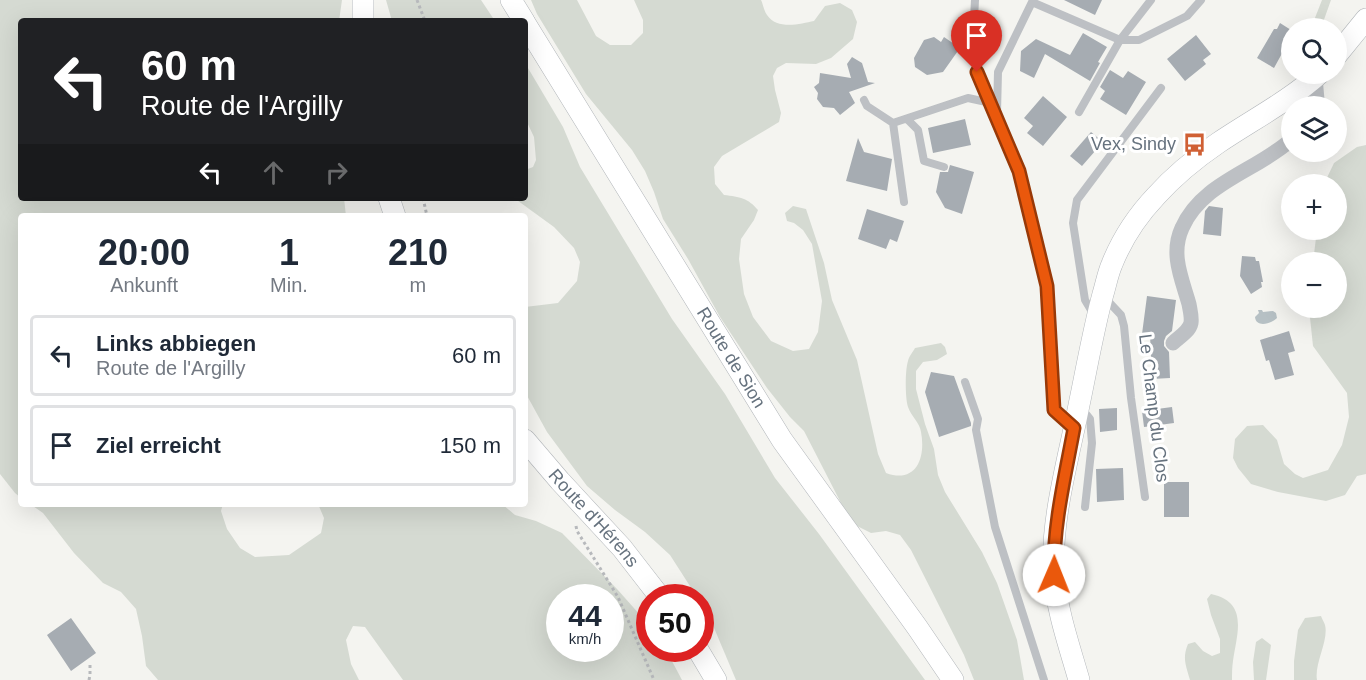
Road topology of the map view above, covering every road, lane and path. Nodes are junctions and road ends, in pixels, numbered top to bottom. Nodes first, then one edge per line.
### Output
1 (363, 0) edge
2 (417, 0) edge
3 (511, 0) edge
4 (975, 0) edge
5 (1152, 0) edge
6 (1202, 0) edge
7 (1032, 1) edge
8 (363, 18) edge
9 (424, 18) edge
10 (522, 18) edge
11 (1366, 19) edge
12 (528, 28) edge
13 (1120, 40) junction
14 (1347, 42) edge
15 (1305, 84) edge
16 (1161, 88) dead end
17 (864, 100) dead end
18 (991, 104) junction
19 (1079, 112) dead end
20 (997, 117) junction
21 (907, 119) junction
22 (893, 123) junction
23 (1281, 147) edge
24 (944, 167) dead end
25 (904, 202) dead end
26 (1103, 295) junction
27 (1096, 319) junction
28 (1173, 343) dead end
29 (966, 382) dead end
30 (1079, 405) junction
31 (1074, 428) junction
32 (528, 444) edge
33 (1145, 497) dead end
34 (1085, 507) dead end
35 (574, 521) dead end
36 (650, 584) edge
37 (705, 662) edge
38 (90, 665) dead end
39 (89, 680) edge
40 (654, 680) edge
41 (716, 680) edge
42 (953, 680) edge
43 (1044, 680) edge
44 (1079, 680) edge

1 - 8 main road
2 - 9 path
3 - 10 main road, Route de Sion
4 - 18 lane
5 - 13 lane
6 - 13 lane
7 - 13 lane
7 - 20 lane
11 - 14 main road
12 - 42 main road, Route de Sion
13 - 19 lane
15 - 26 main road
16 - 27 lane
17 - 22 lane
18 - 20 lane
18 - 21 lane
20 - 31 lane
21 - 22 lane
21 - 24 lane
22 - 25 lane
23 - 28 street, Le Champ du Clos
26 - 27 main road
26 - 33 lane, Le Champ du Clos
27 - 30 main road
29 - 43 lane
30 - 31 main road
30 - 34 lane
31 - 44 main road
32 - 36 main road, Route d'Hérens
35 - 40 path
37 - 41 main road
38 - 39 path

